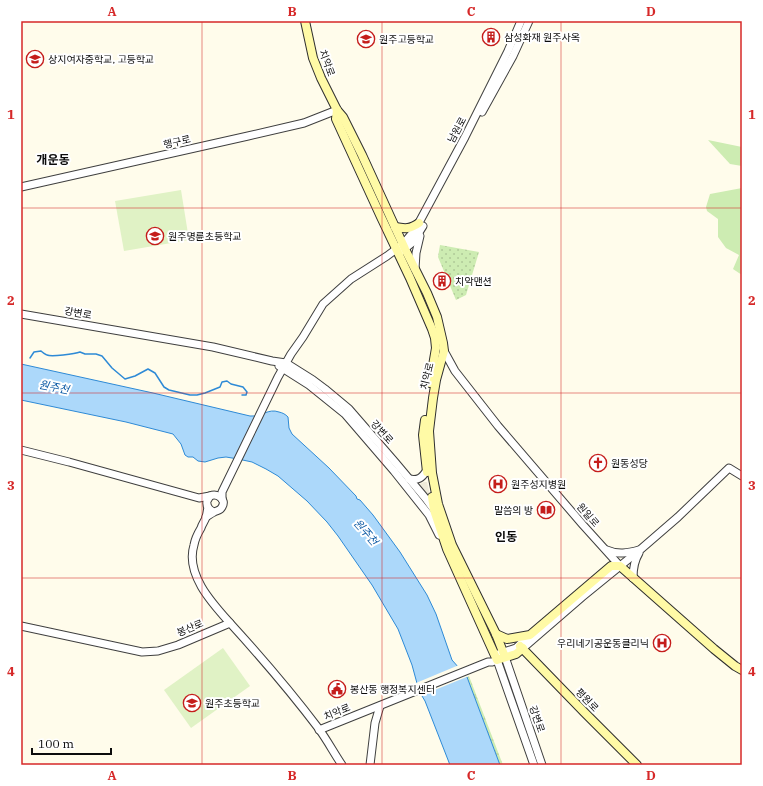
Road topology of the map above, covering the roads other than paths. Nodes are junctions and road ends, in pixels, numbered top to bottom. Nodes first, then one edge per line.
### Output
1 (305, 21) edge
2 (521, 21) edge
3 (529, 21) edge
4 (336, 110) junction
5 (21, 188) edge
6 (420, 226) junction
7 (395, 227) junction
8 (401, 249) junction
9 (415, 269) junction
10 (21, 314) edge
11 (444, 351) junction
12 (284, 366) junction
13 (21, 450) edge
14 (427, 470) junction
15 (742, 476) edge
16 (409, 479) junction
17 (218, 495) junction
18 (199, 498) junction
19 (209, 508) junction
20 (434, 510) junction
21 (449, 547) junction
22 (603, 548) junction
23 (641, 550) junction
24 (620, 566) junction
25 (634, 578) junction
26 (580, 596) junction
27 (230, 623) junction
28 (21, 626) edge
29 (496, 634) junction
30 (530, 635) junction
31 (521, 647) junction
32 (500, 656) junction
33 (742, 670) edge
34 (380, 706) junction
35 (320, 730) junction
36 (342, 765) edge
37 (370, 765) edge
38 (534, 765) edge
39 (542, 765) edge
40 (637, 765) edge

1 - 4 main road, 치악로
2 - 6 street, 남원로
3 - 6 street, 남원로
4 - 5 street, 행구로
4 - 7 main road, 치악로
4 - 8 main road, 치악로
6 - 7 main road
6 - 8 street, 남원로
6 - 9 street
7 - 8 main road, 치악로
8 - 9 main road, 치악로
8 - 12 street, 남원로
8 - 14 main road, 치악로
9 - 11 main road, 치악로
10 - 12 street, 강변로
11 - 21 main road, 치악로
11 - 22 street, 원일로
12 - 16 street, 강변로
12 - 17 street, 남원로
12 - 21 street, 강변로
13 - 18 street
14 - 16 street
14 - 20 main road, 치악로
15 - 23 street
16 - 20 street, 강변로
17 - 18 street
17 - 19 street
17 - 19 street
18 - 19 street
19 - 27 street
20 - 21 main road, 강변로
21 - 29 main road, 치악로
21 - 32 main road, 치악로
22 - 23 street
22 - 24 street, 원일로
23 - 24 street
23 - 25 street
24 - 25 main road, 원일로
24 - 26 main road
25 - 33 main road, 원일로
26 - 30 main road
26 - 31 street
27 - 28 street, 봉산로
27 - 35 street
29 - 30 main road
29 - 32 main road, 치악로
30 - 31 street
31 - 32 main road
31 - 40 main road, 평원로
32 - 34 street, 치악로
32 - 38 street, 강변로
32 - 39 street, 강변로
34 - 35 street, 치악로
34 - 37 street
35 - 36 street, 치악로

